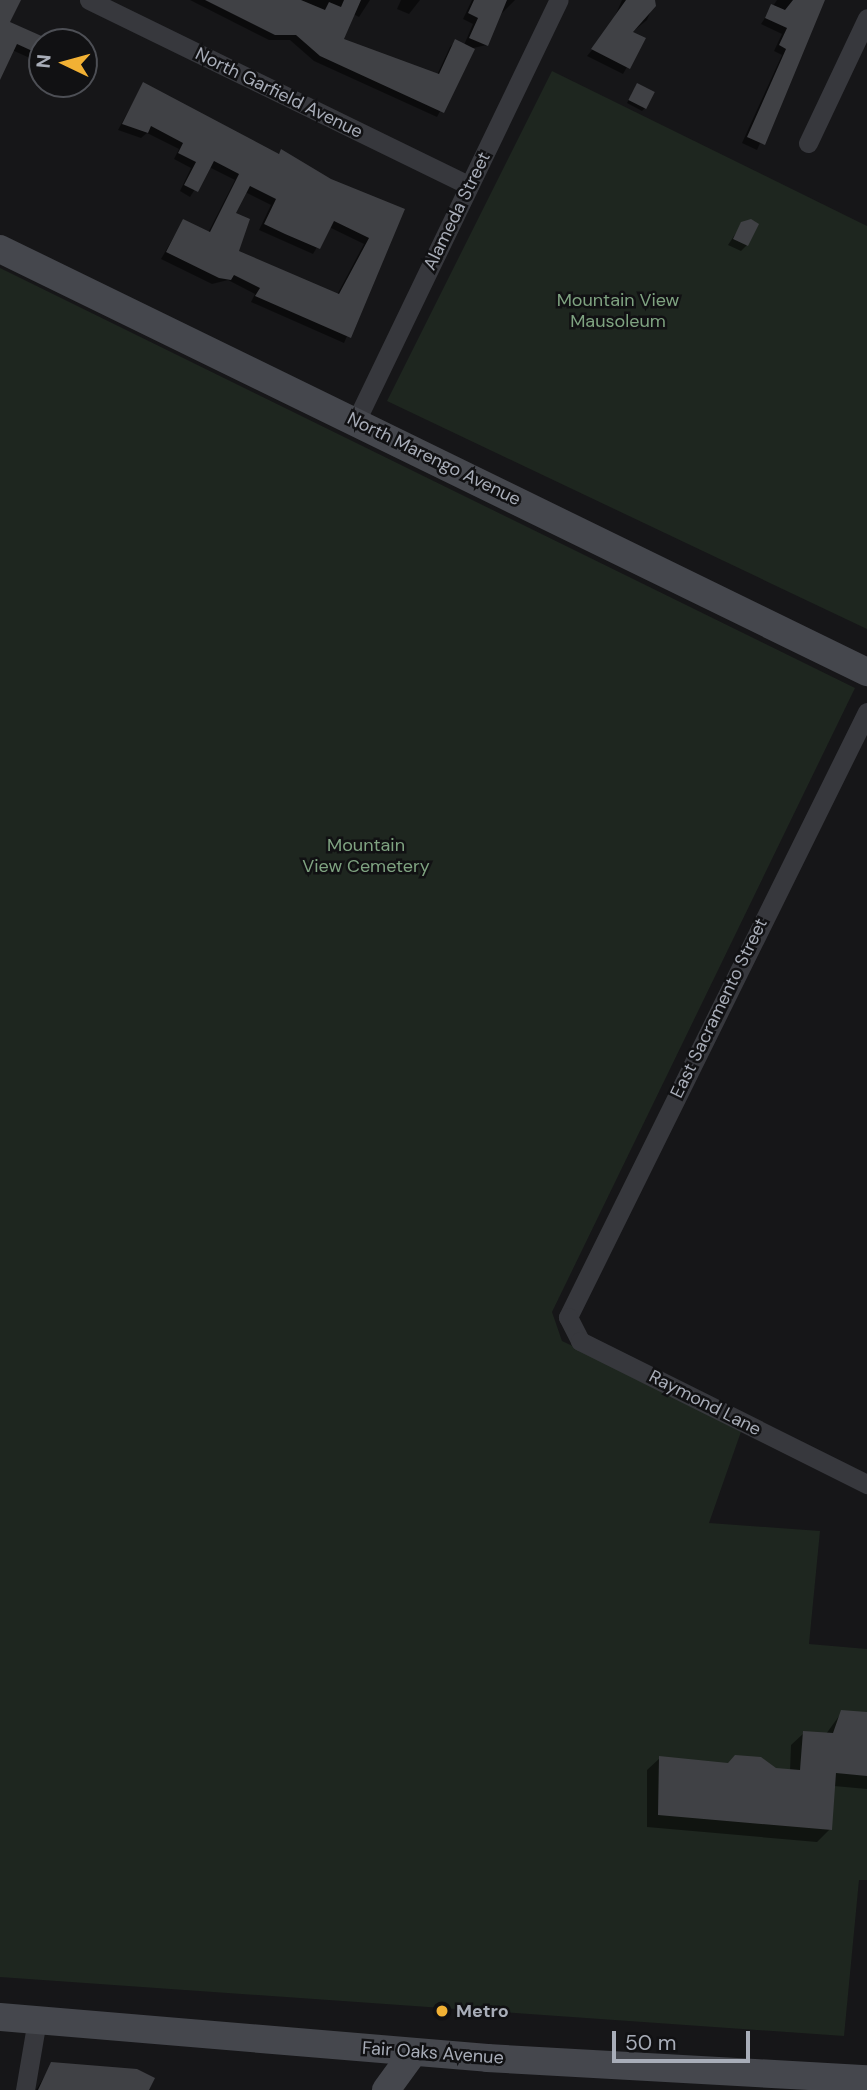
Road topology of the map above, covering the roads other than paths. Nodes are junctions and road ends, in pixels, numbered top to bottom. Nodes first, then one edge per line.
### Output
1 (89, 0) edge
2 (559, 0) edge
3 (867, 18) edge
4 (808, 143) dead end
5 (469, 185) junction
6 (0, 249) edge
7 (356, 421) junction
8 (867, 672) edge
9 (867, 712) edge
10 (572, 1305) joint
11 (867, 1484) edge
12 (0, 2017) edge
13 (37, 2020) junction
14 (413, 2053) junction
15 (867, 2079) edge
16 (24, 2090) edge
17 (386, 2090) edge

1 - 5 street, North Garfield Avenue
2 - 5 street, Alameda Street
3 - 4 street
5 - 7 street, Alameda Street
6 - 7 street, North Marengo Avenue
7 - 8 street, North Marengo Avenue
9 - 10 street, East Sacramento Street
10 - 11 street, Raymond Lane
12 - 13 street, Fair Oaks Avenue
13 - 14 street, Fair Oaks Avenue
13 - 16 street
14 - 15 street, Fair Oaks Avenue
14 - 17 street

